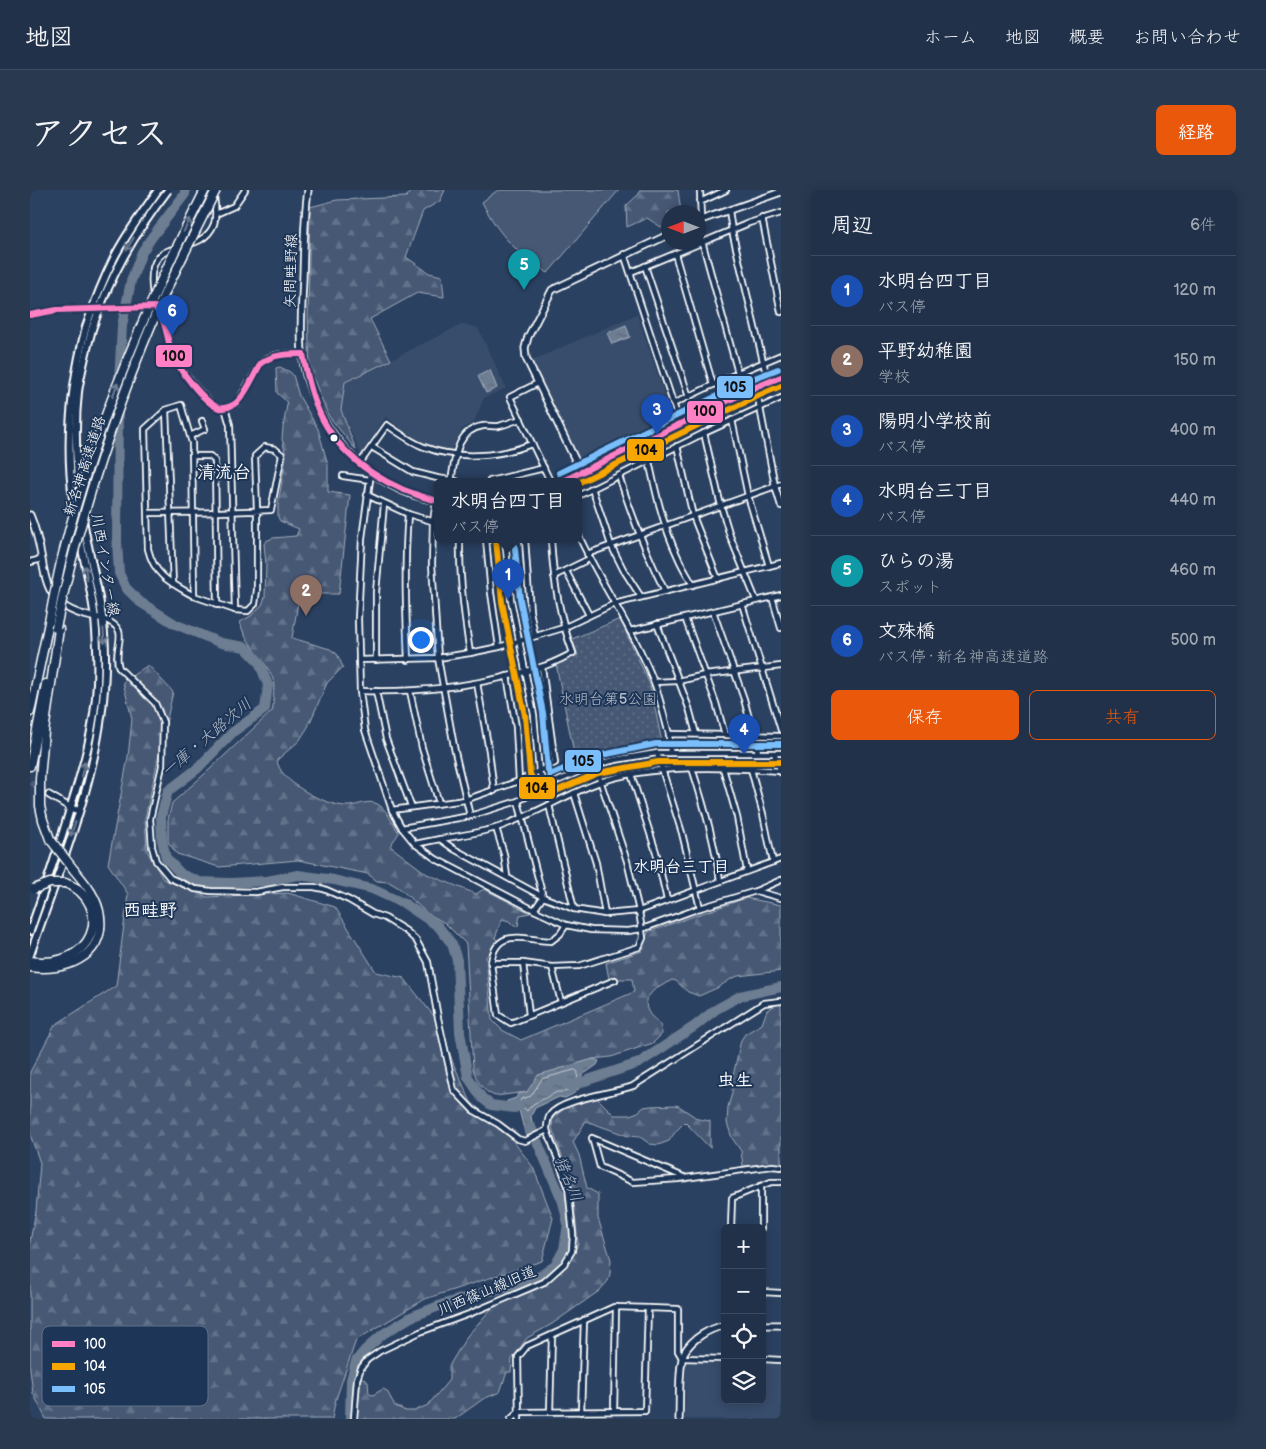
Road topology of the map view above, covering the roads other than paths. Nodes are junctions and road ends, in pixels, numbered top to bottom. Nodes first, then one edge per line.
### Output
1 (158, 190) edge
2 (168, 190) edge
3 (205, 190) edge
4 (215, 190) edge
5 (245, 190) edge
6 (308, 190) edge
7 (700, 190) edge
8 (726, 190) edge
9 (781, 192) edge
10 (700, 202) joint
11 (729, 210) junction
12 (781, 213) edge
13 (216, 214) junction
14 (762, 218) junction
15 (706, 219) edge
16 (732, 231) junction
17 (661, 238) edge
18 (706, 240) edge
19 (683, 250) edge
20 (704, 250) edge
21 (624, 254) junction
22 (674, 254) junction
23 (645, 266) junction
24 (631, 272) junction
25 (155, 307) junction
26 (781, 312) edge
27 (30, 315) edge
28 (89, 328) junction
29 (302, 354) junction
30 (781, 356) edge
31 (763, 362) junction
32 (738, 373) junction
33 (781, 377) edge
34 (768, 382) junction
35 (538, 383) junction
36 (713, 385) junction
37 (756, 387) junction
38 (689, 397) junction
39 (781, 398) edge
40 (673, 404) junction
41 (760, 407) junction
42 (225, 408) junction
43 (166, 410) junction
44 (521, 419) junction
45 (202, 420) dead end
46 (732, 420) junction
47 (680, 424) junction
48 (704, 433) junction
49 (190, 436) junction
50 (645, 442) junction
51 (532, 444) junction
52 (677, 446) junction
53 (372, 447) junction
54 (192, 456) junction
55 (456, 456) junction
56 (649, 462) junction
57 (360, 463) junction
58 (544, 468) junction
59 (371, 472) junction
60 (581, 472) junction
61 (343, 476) dead end
62 (619, 476) junction
63 (439, 478) edge
64 (452, 478) edge
65 (502, 478) edge
66 (549, 478) edge
67 (569, 478) edge
68 (370, 480) junction
69 (781, 484) edge
70 (775, 486) junction
71 (592, 488) junction
72 (582, 494) edge
73 (367, 496) junction
74 (748, 496) junction
75 (434, 500) edge
76 (384, 504) junction
77 (721, 506) junction
78 (781, 506) edge
79 (257, 510) junction
80 (233, 512) junction
81 (148, 513) junction
82 (169, 513) junction
83 (193, 513) junction
84 (216, 513) junction
85 (408, 514) junction
86 (30, 515) edge
87 (693, 516) junction
88 (434, 523) edge
89 (666, 526) junction
90 (639, 535) junction
91 (434, 543) edge
92 (460, 543) edge
93 (486, 543) edge
94 (505, 543) edge
95 (525, 543) edge
96 (551, 543) edge
97 (582, 543) edge
98 (611, 545) junction
99 (588, 557) junction
100 (38, 560) junction
101 (30, 562) edge
102 (781, 563) edge
103 (769, 566) junction
104 (566, 571) junction
105 (745, 572) junction
106 (554, 576) junction
107 (718, 578) junction
108 (173, 584) junction
109 (693, 585) junction
110 (666, 591) junction
111 (781, 595) edge
112 (194, 596) junction
113 (772, 597) junction
114 (641, 598) junction
115 (756, 600) junction
116 (614, 604) junction
117 (742, 604) junction
118 (217, 605) junction
119 (235, 610) junction
120 (713, 611) junction
121 (589, 615) junction
122 (94, 618) junction
123 (685, 618) junction
124 (103, 619) junction
125 (657, 624) junction
126 (58, 628) junction
127 (563, 628) junction
128 (781, 628) edge
129 (630, 632) junction
130 (535, 636) junction
131 (519, 642) junction
132 (499, 647) junction
133 (470, 653) junction
134 (438, 658) junction
135 (359, 660) junction
136 (376, 660) junction
137 (408, 660) junction
138 (781, 666) edge
139 (542, 667) junction
140 (762, 669) junction
141 (525, 671) junction
142 (734, 672) junction
143 (705, 675) junction
144 (507, 676) junction
145 (678, 681) junction
146 (654, 682) junction
147 (477, 683) junction
148 (444, 687) junction
149 (360, 691) junction
150 (410, 691) junction
151 (376, 692) junction
152 (30, 712) edge
153 (781, 730) edge
154 (668, 734) junction
155 (696, 734) junction
156 (725, 734) junction
157 (753, 735) junction
158 (781, 736) edge
159 (670, 752) junction
160 (758, 752) junction
161 (657, 753) junction
162 (774, 753) junction
163 (781, 753) edge
164 (595, 765) junction
165 (30, 766) edge
166 (692, 768) junction
167 (723, 768) junction
168 (751, 769) junction
169 (663, 771) junction
170 (539, 772) junction
171 (781, 772) edge
172 (630, 774) junction
173 (520, 781) junction
174 (601, 782) junction
175 (546, 786) junction
176 (494, 791) junction
177 (574, 793) junction
178 (49, 795) tunnel mouth
179 (465, 800) junction
180 (518, 801) junction
181 (439, 803) junction
182 (549, 805) junction
183 (410, 806) junction
184 (71, 808) junction
185 (392, 810) junction
186 (79, 811) junction
187 (470, 816) junction
188 (523, 817) junction
189 (402, 828) junction
190 (496, 828) junction
191 (440, 839) junction
192 (415, 844) junction
193 (781, 859) edge
194 (773, 862) junction
195 (747, 871) junction
196 (507, 876) junction
197 (781, 880) edge
198 (720, 881) junction
199 (32, 890) edge
200 (696, 890) junction
201 (756, 891) junction
202 (543, 897) junction
203 (781, 898) edge
204 (667, 900) junction
205 (700, 908) junction
206 (574, 909) junction
207 (534, 910) junction
208 (639, 911) junction
209 (605, 914) junction
210 (566, 925) junction
211 (642, 929) junction
212 (30, 931) edge
213 (30, 955) edge
214 (491, 963) junction
215 (523, 963) junction
216 (33, 964) edge
217 (552, 967) junction
218 (616, 980) dead end
219 (781, 1001) edge
220 (561, 1002) junction
221 (529, 1015) junction
222 (545, 1131) junction
223 (781, 1168) edge
224 (686, 1178) junction
225 (781, 1182) edge
226 (761, 1186) junction
227 (731, 1224) edge
228 (760, 1224) edge
229 (766, 1292) edge
230 (781, 1293) edge
231 (616, 1307) junction
232 (648, 1308) junction
233 (584, 1320) junction
234 (766, 1325) edge
235 (781, 1325) edge
236 (721, 1327) edge
237 (552, 1335) junction
238 (682, 1358) junction
239 (721, 1359) edge
240 (766, 1359) edge
241 (781, 1360) edge
242 (614, 1411) junction
243 (645, 1411) junction
244 (519, 1412) junction
245 (550, 1412) junction
246 (581, 1412) junction
247 (354, 1419) edge
248 (510, 1419) edge
249 (519, 1419) edge
250 (644, 1419) edge
251 (679, 1419) edge

1 - 28 main road, 川西インター線, bridge
2 -> 28 main road, 川西インター線, bridge
152 -> 3 highway, 新名神高速道路, bridge
4 - 13 street
4 - 126 highway, 新名神高速道路, bridge
5 - 13 street
6 - 29 street, 矢問畦野線
7 - 10 street
8 - 10 street
9 - 11 street
11 - 15 street
11 - 16 street
12 - 14 street
13 - 25 street
14 - 16 street
14 - 26 street
16 - 18 street
16 - 31 street
17 - 21 street
19 - 22 street
20 - 32 street
21 - 24 street
21 - 35 street
22 - 23 street
22 - 36 street
23 - 24 street
23 - 38 street
24 - 40 street
25 - 27 street
25 - 42 street
122 -> 28 main road, 川西インター線
28 - 124 main road, 川西インター線
29 - 42 street
29 - 57 street, 矢問畦野線
30 - 31 street
31 - 32 street
31 - 34 street
32 - 36 street
33 - 34 street
34 - 37 street
35 - 44 street
35 - 60 street
36 - 38 street
37 - 41 street
37 - 47 street
38 - 40 street
39 - 41 street
40 - 47 street
41 - 46 street
41 - 70 street
42 - 80 street
43 - 49 street
43 - 81 street
43 - 82 street
44 - 51 street
44 - 55 street
45 - 49 street
46 - 48 street
46 - 74 street
47 - 50 street
48 - 52 street
48 - 77 street
49 - 54 street
50 - 56 street
50 - 60 street
51 - 55 street
51 - 58 street
52 - 56 street
52 - 87 street
53 - 55 street
53 - 57 street
53 - 63 street
54 - 83 street
54 - 84 street
55 - 64 street
56 - 62 street
56 - 89 street
57 - 59 street, 矢問畦野線
58 - 65 street
58 - 66 street
59 - 68 street
59 - 75 street, 矢問畦野線
60 - 67 street
61 - 68 street
62 - 71 street
62 - 90 street
68 - 73 street
69 - 70 street
70 - 74 street
70 - 78 street
71 - 72 street
71 - 98 street
73 - 76 street
73 - 135 street
74 - 77 street
74 - 103 street
76 - 85 street
76 - 136 street
77 - 87 street
77 - 105 street
79 - 79 street
79 - 80 street
79 - 119 street
80 - 84 street
80 - 119 street
81 - 82 street
81 - 108 street
82 - 83 street
82 - 108 street
83 - 84 street
83 - 112 street
84 - 118 street
85 - 88 street
85 - 137 street
86 - 100 street
87 - 89 street
87 - 107 street
89 - 90 street
89 - 109 street
90 - 98 street
90 - 110 street
91 - 134 street
92 - 133 street
93 - 132 street
94 - 131 street
95 - 130 street
96 - 106 street
97 - 99 street
98 - 99 street
98 - 114 street
99 - 104 street
99 - 116 street
100 - 101 street
100 - 122 street
102 - 103 street
103 - 105 street
104 - 106 street
104 - 121 street
105 - 107 street
105 - 115 street
106 - 127 street
107 - 109 street
108 - 112 street
109 - 110 street
110 - 114 street
111 - 113 street
112 - 118 street
113 - 115 street
113 - 128 street
114 - 116 street
115 - 117 street
116 - 121 street
116 - 129 street
117 - 120 street
117 - 140 street
118 - 119 street
120 - 123 street
120 - 142 street
121 - 127 street
122 - 124 street
184 -> 122 main road, 川西インター線
123 - 125 street
123 - 143 street
124 -> 186 main road, 川西インター線
124 - 222 street
125 - 129 street
125 - 145 street
126 - 165 highway
126 - 216 highway, bridge
127 - 130 street
127 - 139 street
129 - 146 street
130 - 131 street
131 - 132 street
131 - 141 street
132 - 133 street
133 - 134 street
134 - 137 street
134 - 148 street
135 - 136 street
135 - 149 street
136 - 137 street
138 - 140 street
139 - 141 street
139 - 170 street
140 - 142 street
140 - 153 street
141 - 144 street
141 - 170 street
142 - 143 street
142 - 157 street
143 - 145 street
143 - 156 street
144 - 147 street
144 - 173 street
145 - 146 street
145 - 155 street
146 - 154 street
147 - 148 street
147 - 176 street
148 - 150 street
148 - 179 street
149 - 151 street
149 - 185 street
150 - 151 street
150 - 181 street
151 - 183 street
154 - 155 street
154 - 159 street
155 - 156 street
156 - 157 street
157 - 158 street
157 - 160 street
159 - 160 street
159 - 161 street
160 - 162 street
161 - 164 street
161 - 169 street
162 - 163 street
162 - 171 street
164 - 174 street
164 - 175 street
166 - 167 street
166 - 169 street
166 - 198 street
167 - 168 street
167 - 195 street
168 - 171 street
168 - 194 street
169 - 172 street
169 - 200 street
170 - 173 street
170 - 175 street
172 - 174 street
172 - 204 street
173 - 176 street
174 - 177 street
174 - 208 street
175 - 180 street
176 - 179 street
177 - 182 street
177 - 209 street
178 - 184 street
179 - 181 street
179 - 187 street
180 - 187 street
180 - 188 street
181 - 183 street
182 - 188 street
182 - 206 street
183 - 185 street
184 - 186 street
184 - 212 main road, 川西インター線
185 - 189 street
186 -> 213 main road, 川西インター線
187 - 189 street
188 - 190 street
188 - 202 street
189 - 192 street
190 - 191 street
190 - 196 street
191 - 192 street
191 - 196 street
192 - 207 street
193 - 194 street
194 - 195 street
195 - 198 street
196 - 202 street
197 - 201 street
198 - 200 street
199 - 216 highway, bridge
200 - 204 street
200 - 205 street
201 - 203 street
201 - 205 street
202 - 206 street
202 - 207 street
204 - 208 street
205 - 211 street
206 - 209 street
207 - 210 street
208 - 209 street
208 - 211 street
210 - 211 street
210 - 214 street
211 - 217 street
214 - 215 street
214 - 221 street
215 - 217 street
215 - 221 street
217 - 220 street
218 - 220 street
219 - 222 street
220 - 221 street
222 - 247 street, 川西篠山線旧道
223 - 224 street
224 - 224 street
225 - 226 street
226 - 227 street
226 - 228 street
229 - 230 street
231 - 232 street
231 - 233 street
231 - 242 street
232 - 238 street
232 - 243 street
233 - 237 street
233 - 246 street
234 - 235 street
236 - 238 street
237 - 244 street
237 - 245 street
238 - 239 street
238 - 251 street
240 - 241 street
242 - 243 street
242 - 246 street
243 - 250 street
244 - 245 street
244 - 248 street
244 - 249 street
245 - 246 street

